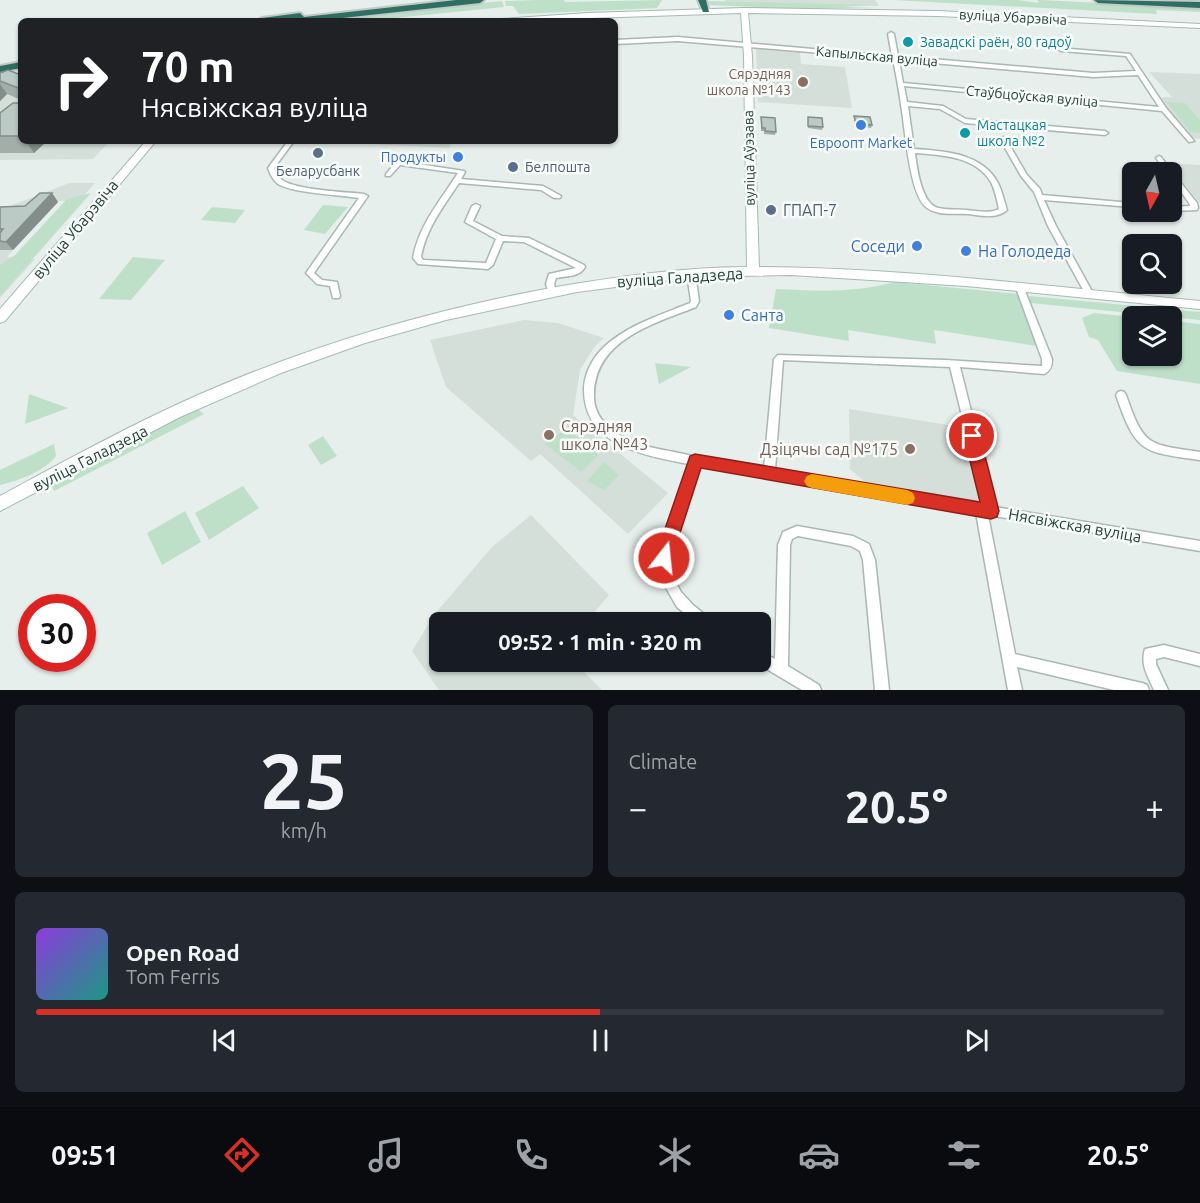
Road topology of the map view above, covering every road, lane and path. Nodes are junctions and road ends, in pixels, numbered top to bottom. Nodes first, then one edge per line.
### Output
1 (447, 0) edge
2 (480, 0) edge
3 (702, 0) edge
4 (1098, 0) edge
5 (1163, 0) edge
6 (1200, 3) edge
7 (706, 10) junction
8 (744, 10) junction
9 (288, 18) edge
10 (317, 18) edge
11 (557, 18) edge
12 (1200, 26) edge
13 (891, 34) dead end
14 (618, 42) edge
15 (747, 44) junction
16 (1061, 49) dead end
17 (895, 58) junction
18 (18, 64) edge
19 (0, 67) edge
20 (1139, 73) junction
21 (900, 84) junction
22 (905, 104) junction
23 (1164, 109) junction
24 (1105, 133) dead end
25 (1003, 139) dead end
26 (1191, 141) dead end
27 (148, 144) edge
28 (289, 144) edge
29 (911, 151) junction
30 (1159, 158) dead end
31 (1162, 162) edge
32 (388, 175) dead end
33 (457, 181) junction
34 (1182, 189) edge
35 (557, 196) dead end
36 (1040, 197) junction
37 (1122, 204) edge
38 (476, 206) dead end
39 (1182, 208) edge
40 (500, 238) junction
41 (753, 272) junction
42 (691, 274) junction
43 (551, 288) junction
44 (1020, 288) junction
45 (1090, 295) junction
46 (336, 296) dead end
47 (1200, 305) edge
48 (0, 318) edge
49 (954, 364) junction
50 (1120, 395) dead end
51 (179, 412) junction
52 (1200, 456) edge
53 (695, 461) junction
54 (769, 473) junction
55 (0, 494) edge
56 (0, 504) edge
57 (986, 511) junction
58 (1200, 546) edge
59 (688, 612) edge
60 (1010, 659) junction
61 (1200, 660) edge
62 (771, 664) edge
63 (781, 670) junction
64 (814, 690) edge
65 (882, 690) edge
66 (1015, 690) edge
67 (1142, 690) edge
68 (1161, 690) edge

1 - 9 highway
2 - 10 highway
3 - 7 highway
4 - 6 highway
5 - 6 highway
7 - 8 main road, вуліца Убарэвіча
7 - 11 main road, вуліца Убарэвіча
8 - 12 main road, вуліца Убарэвіча
8 - 15 main road, вуліца Аўэзава
13 - 17 street
14 - 15 street, Капыльская вуліца
15 - 17 street, Капыльская вуліца
15 - 41 main road, вуліца Аўэзава
16 - 20 street
17 - 20 street, Капыльская вуліца
17 - 21 street
18 - 19 highway
20 - 23 street
21 - 22 street
21 - 23 street, Стаўбцоўская вуліца
22 - 24 street
22 - 29 street
23 - 26 street
25 - 36 street
27 - 48 main road, вуліца Убарэвіча
28 - 46 street
29 - 29 street
30 - 31 street
32 - 33 street
33 - 35 street
33 - 40 street
34 - 39 street
36 - 37 street
36 - 45 street
38 - 40 street
40 - 43 street
41 - 42 main road, вуліца Галадзеда
41 - 44 main road, вуліца Галадзеда
42 - 43 main road, вуліца Галадзеда
42 - 53 street, Нясвіжская вуліца
43 - 51 main road, вуліца Галадзеда
44 - 45 main road, вуліца Галадзеда
44 - 49 street
45 - 47 main road, вуліца Галадзеда
49 - 54 street
49 - 57 street
50 - 52 street
51 - 55 main road, вуліца Галадзеда
51 - 56 main road, вуліца Галадзеда
53 - 54 street, Нясвіжская вуліца
53 - 59 street
54 - 57 street, Нясвіжская вуліца
57 - 58 street, Нясвіжская вуліца
57 - 60 street
60 - 66 street
60 - 67 street
61 - 68 street
62 - 63 street
63 - 64 street
63 - 65 street

